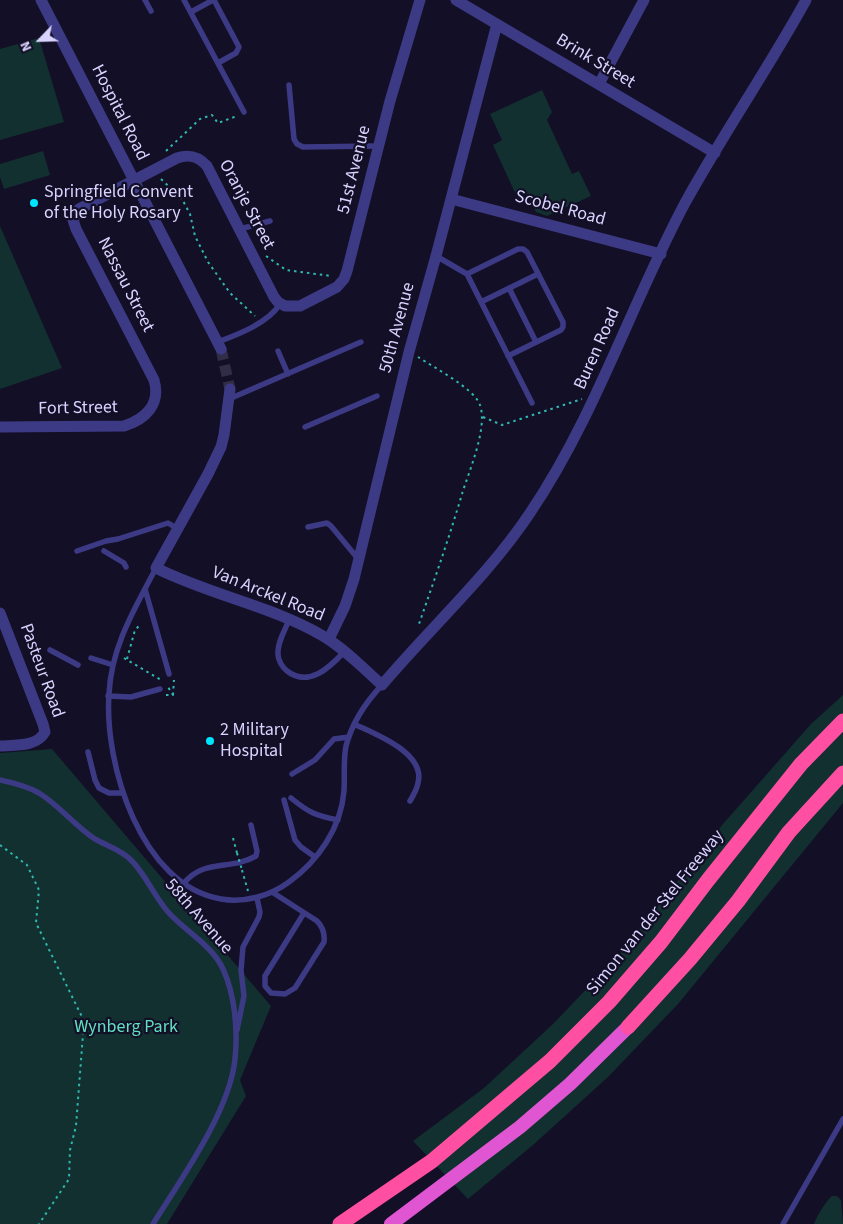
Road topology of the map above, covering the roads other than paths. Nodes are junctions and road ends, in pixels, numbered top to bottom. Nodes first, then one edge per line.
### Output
1 (41, 0) edge
2 (145, 0) edge
3 (184, 0) edge
4 (214, 0) edge
5 (420, 0) edge
6 (456, 0) edge
7 (644, 0) edge
8 (806, 0) edge
9 (151, 11) dead end
10 (191, 12) junction
11 (497, 24) junction
12 (218, 63) junction
13 (599, 84) junction
14 (289, 85) dead end
15 (244, 112) road end
16 (378, 146) junction
17 (715, 153) junction
18 (134, 180) junction
19 (451, 199) junction
20 (270, 221) dead end
21 (240, 229) junction
22 (660, 254) junction
23 (436, 256) junction
24 (467, 274) junction
25 (538, 274) junction
26 (509, 288) junction
27 (481, 302) junction
28 (280, 304) junction
29 (361, 342) dead end
30 (536, 342) junction
31 (220, 346) joint
32 (278, 351) dead end
33 (508, 356) junction
34 (288, 374) junction
35 (229, 394) joint
36 (377, 396) dead end
37 (532, 403) dead end
38 (151, 409) joint
39 (0, 427) edge
40 (305, 427) dead end
41 (308, 527) dead end
42 (178, 529) junction
43 (118, 539) junction
44 (77, 551) dead end
45 (359, 560) junction
46 (126, 567) dead end
47 (156, 568) junction
48 (145, 589) junction
49 (0, 613) edge
50 (289, 620) junction
51 (329, 640) junction
52 (50, 650) dead end
53 (344, 652) junction
54 (91, 658) dead end
55 (78, 665) dead end
56 (113, 665) junction
57 (168, 674) dead end
58 (382, 685) junction
59 (160, 689) dead end
60 (108, 696) junction
61 (843, 721) edge
62 (354, 724) junction
63 (349, 737) junction
64 (0, 746) edge
65 (88, 752) dead end
66 (843, 773) edge
67 (292, 774) dead end
68 (0, 780) edge
69 (122, 793) junction
70 (291, 798) dead end
71 (284, 800) dead end
72 (410, 801) dead end
73 (338, 820) junction
74 (251, 825) dead end
75 (316, 857) junction
76 (184, 884) junction
77 (272, 892) junction
78 (257, 898) junction
79 (304, 912) junction
80 (628, 1027) joint
81 (236, 1034) junction
82 (843, 1119) edge
83 (153, 1224) edge
84 (340, 1224) edge
85 (391, 1224) edge
86 (783, 1224) edge

1 - 18 street, Hospital Road
2 - 9 lane
3 - 10 lane
4 - 10 lane
4 - 12 lane
5 - 16 street, 51st Avenue
6 - 11 street, Brink Street
7 - 13 street
8 - 17 street, Buren Road
10 - 12 lane
11 - 13 street, Brink Street
11 - 19 street, 50th Avenue
12 - 15 lane
13 - 17 street, Brink Street
14 - 16 lane
16 - 28 street, 51st Avenue
17 - 22 street, Buren Road
18 - 21 street, Oranje Street
18 - 31 street, Hospital Road
18 - 38 street, Nassau Street
19 - 22 street, Scobel Road
19 - 23 street, 50th Avenue
20 - 21 lane
21 - 28 street, Oranje Street
22 - 58 street, Buren Road
23 - 24 lane
23 - 45 street, 50th Avenue
24 - 25 lane
24 - 27 lane
25 - 26 lane
25 - 30 lane
26 - 27 lane
26 - 30 lane
27 - 33 lane
28 - 31 lane
29 - 34 lane
30 - 33 lane
32 - 34 lane
33 - 37 lane
34 - 35 lane
35 - 42 street
36 - 40 lane
38 - 39 street, Fort Street
41 - 45 lane
42 - 43 lane
42 - 47 street
43 - 44 lane
43 - 46 lane
45 - 51 street, 50th Avenue
47 - 48 lane
47 - 50 street, Van Arckel Road
48 - 56 lane
48 - 57 lane
49 - 64 street, Pasteur Road
50 - 51 street, Van Arckel Road
50 - 53 lane
51 - 53 street, Van Arckel Road
52 - 55 lane
53 - 58 street, Van Arckel Road
54 - 56 lane
56 - 60 lane
58 - 62 lane
59 - 60 lane
60 - 69 lane
61 - 84 highway, Simon van der Stel Freeway
62 - 63 lane
62 - 72 lane
63 - 67 lane
63 - 73 lane
65 - 69 lane
66 - 80 highway
68 - 81 lane, 58th Avenue
69 - 76 lane
70 - 73 lane
71 - 75 lane
73 - 75 lane
74 - 76 lane
75 - 77 lane
76 - 78 lane
77 - 78 lane
77 - 79 lane
78 - 81 lane
79 - 79 lane
80 - 85 highway
81 - 83 lane, 58th Avenue
82 - 86 lane

